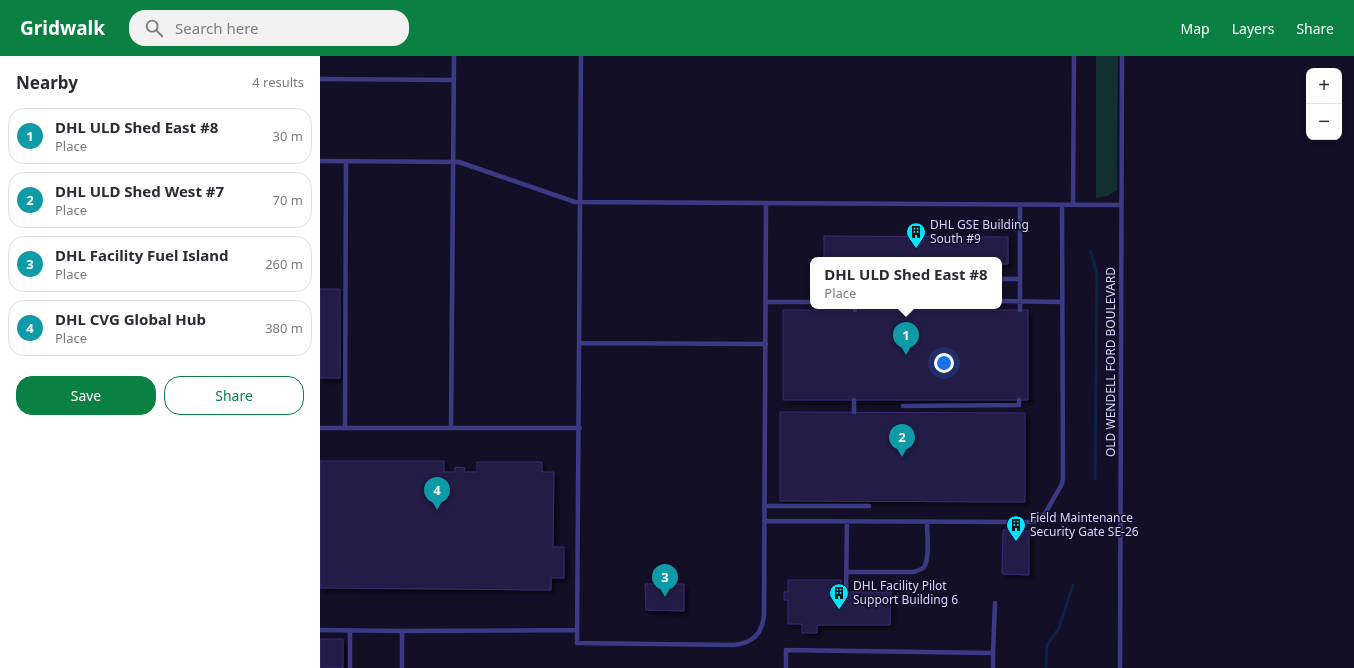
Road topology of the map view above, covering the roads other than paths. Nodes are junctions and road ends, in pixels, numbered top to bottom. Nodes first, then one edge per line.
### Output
1 (454, 56) edge
2 (581, 56) edge
3 (1074, 56) edge
4 (1122, 56) edge
5 (320, 79) edge
6 (454, 80) junction
7 (320, 161) edge
8 (346, 161) junction
9 (454, 162) junction
10 (580, 202) junction
11 (766, 203) junction
12 (1020, 205) junction
13 (1062, 205) junction
14 (1073, 205) junction
15 (1122, 205) junction
16 (1002, 279) edge
17 (1020, 279) junction
18 (766, 302) junction
19 (810, 302) edge
20 (1002, 302) edge
21 (1020, 302) junction
22 (1062, 302) junction
23 (1020, 310) dead end
24 (580, 343) junction
25 (766, 344) junction
26 (854, 400) dead end
27 (1020, 400) dead end
28 (904, 406) dead end
29 (854, 412) dead end
30 (320, 428) edge
31 (345, 428) junction
32 (451, 428) junction
33 (580, 428) junction
34 (764, 506) junction
35 (869, 506) dead end
36 (764, 521) junction
37 (847, 522) junction
38 (927, 522) junction
39 (846, 572) junction
40 (846, 592) dead end
41 (995, 603) dead end
42 (320, 630) edge
43 (350, 630) junction
44 (577, 630) junction
45 (402, 631) junction
46 (993, 653) junction
47 (350, 668) edge
48 (402, 668) edge
49 (786, 668) edge
50 (993, 668) edge
51 (1120, 668) edge

1 - 6 lane
2 - 10 lane
3 - 14 lane
4 - 15 lane, OLD WENDELL FORD BOULEVARD
5 - 6 lane
6 - 9 lane
7 - 8 lane
8 - 9 lane
8 - 31 lane
9 - 10 lane
9 - 32 lane
10 - 11 lane
10 - 24 lane
11 - 12 lane
11 - 18 lane
12 - 13 lane
12 - 17 lane
13 - 14 lane
13 - 22 lane
14 - 15 lane
15 - 51 lane, OLD WENDELL FORD BOULEVARD
16 - 17 lane
17 - 21 lane
18 - 19 lane
18 - 25 lane
20 - 21 lane
21 - 22 lane
21 - 23 lane
22 - 38 lane
24 - 25 lane
24 - 33 lane
25 - 34 lane
26 - 29 lane
27 - 28 lane
30 - 31 lane
31 - 32 lane
32 - 33 lane
33 - 44 lane
34 - 35 lane
34 - 36 lane
36 - 37 lane
36 - 44 lane
37 - 38 lane
37 - 39 lane
38 - 39 lane
39 - 40 lane
41 - 46 lane
42 - 43 lane
43 - 45 lane
43 - 47 lane
44 - 45 lane
45 - 48 lane
46 - 49 lane
46 - 50 lane

